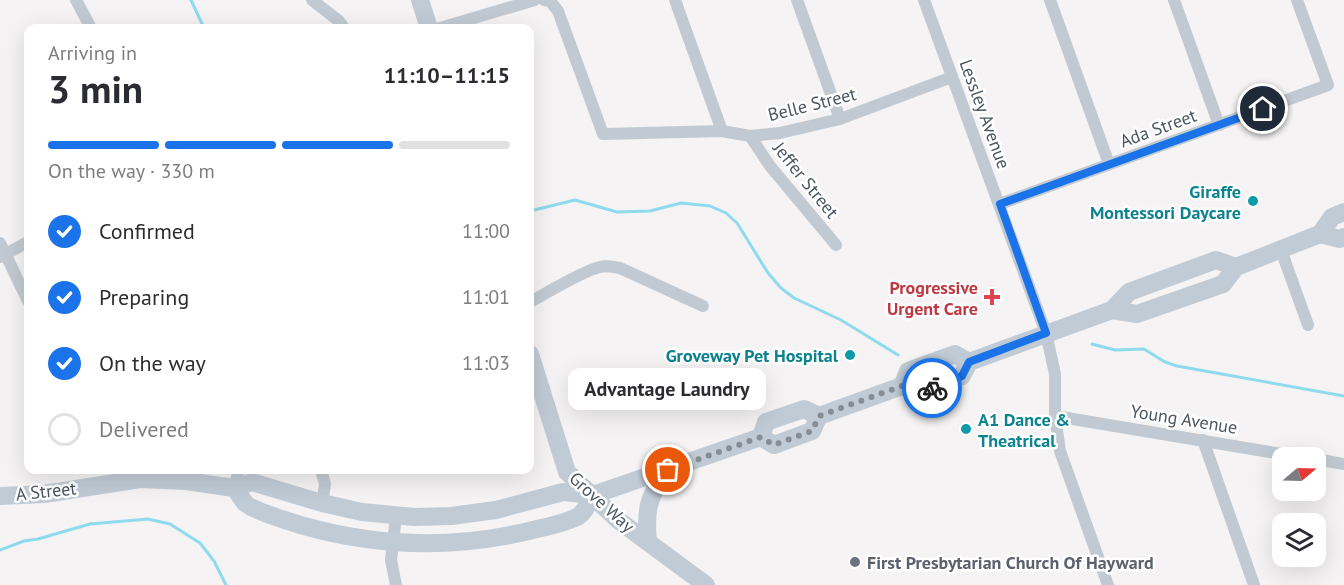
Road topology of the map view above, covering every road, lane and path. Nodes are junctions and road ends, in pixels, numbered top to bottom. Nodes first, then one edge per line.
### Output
1 (76, 0) edge
2 (312, 0) edge
3 (420, 0) edge
4 (535, 0) edge
5 (547, 0) edge
6 (675, 0) edge
7 (797, 0) edge
8 (924, 0) edge
9 (1050, 0) edge
10 (1174, 0) edge
11 (1297, 0) edge
12 (89, 24) edge
13 (341, 24) edge
14 (428, 24) edge
15 (454, 24) edge
16 (952, 77) junction
17 (840, 119) junction
18 (1219, 125) junction
19 (722, 131) junction
20 (750, 136) junction
21 (1109, 164) junction
22 (1000, 204) junction
23 (1344, 212) edge
24 (1320, 234) junction
25 (1344, 237) edge
26 (24, 243) edge
27 (836, 245) dead end
28 (1281, 250) junction
29 (2, 251) edge
30 (24, 293) edge
31 (534, 300) edge
32 (703, 306) dead end
33 (1308, 325) dead end
34 (1046, 333) junction
35 (534, 367) edge
36 (1055, 416) junction
37 (1203, 440) junction
38 (1272, 452) edge
39 (1326, 461) edge
40 (1344, 464) edge
41 (668, 470) junction
42 (238, 474) edge
43 (322, 474) edge
44 (111, 476) edge
45 (234, 488) junction
46 (593, 495) junction
47 (0, 496) edge
48 (322, 503) junction
49 (396, 516) junction
50 (392, 543) junction
51 (648, 543) junction
52 (396, 585) edge
53 (706, 585) edge
54 (1108, 585) edge
55 (1254, 585) edge

1 - 12 street
2 - 13 street
3 - 14 main road
4 - 15 street
5 - 19 street, Belle Street
6 - 19 street
7 - 17 street
8 - 16 street, Lessley Avenue
9 - 21 street
10 - 18 street
11 - 18 street, Ada Street
16 - 17 street, Belle Street
16 - 22 street, Lessley Avenue
17 - 20 street, Belle Street
18 - 21 street, Ada Street
19 - 20 street, Belle Street
20 - 27 street, Jeffer Street
21 - 22 street, Ada Street
22 - 34 street, Lessley Avenue
23 - 24 main road
24 - 25 main road
24 - 28 main road
26 - 29 street
28 - 33 street
28 - 34 main road
29 - 30 street
31 - 32 street
34 - 36 street, Lessley Avenue
34 - 41 main road
35 - 46 main road, Grove Way
36 - 37 street, Young Avenue
36 - 54 street, Lessley Avenue
37 - 38 street, Young Avenue
37 - 55 street
39 - 40 street
41 - 46 main road
41 - 51 main road
42 - 45 street
43 - 48 street
44 - 45 main road, A Street
44 - 47 main road, A Street
45 - 48 main road, A Street
45 - 50 main road
46 - 49 main road, A Street
46 - 50 main road
46 - 51 main road, Grove Way
48 - 49 main road, A Street
49 - 50 street
50 - 52 street
51 - 53 main road, Grove Way

